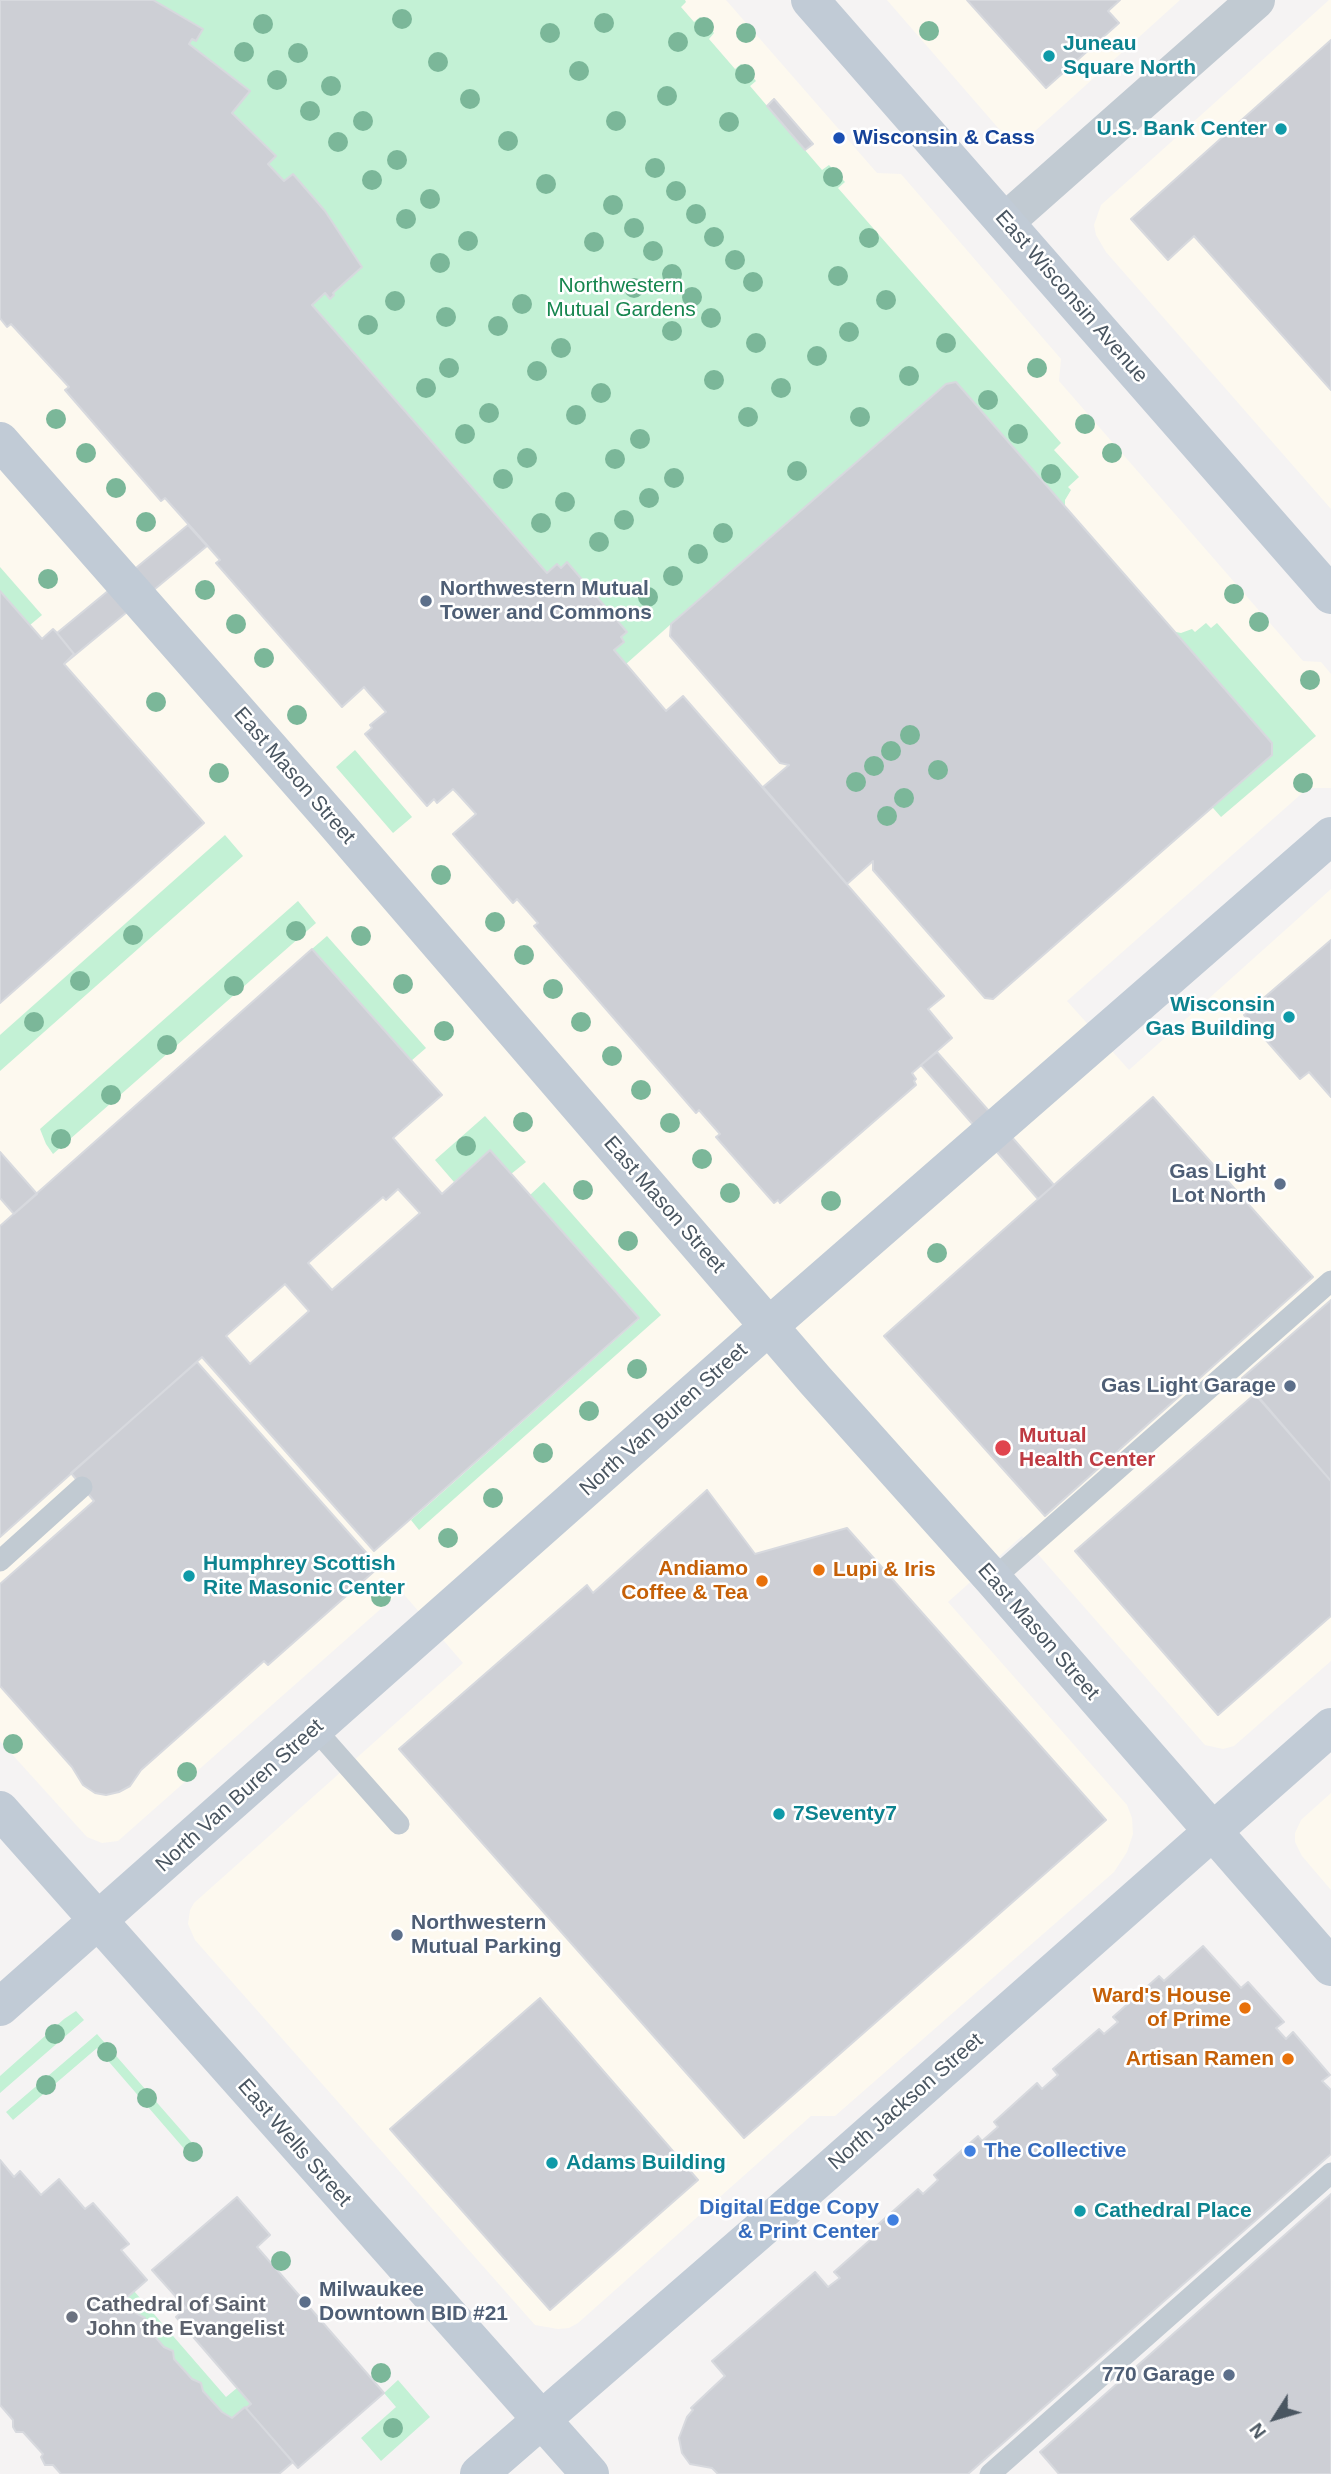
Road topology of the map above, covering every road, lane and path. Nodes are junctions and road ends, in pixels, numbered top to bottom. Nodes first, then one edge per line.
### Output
1 (810, 0) edge
2 (1256, 0) edge
3 (1005, 222) junction
4 (0, 441) edge
5 (1331, 595) edge
6 (1331, 836) edge
7 (1331, 1281) edge
8 (769, 1326) junction
9 (82, 1487) dead end
10 (0, 1561) edge
11 (993, 1579) junction
12 (1331, 1727) edge
13 (315, 1729) junction
14 (0, 1810) edge
15 (399, 1824) dead end
16 (1213, 1832) junction
17 (98, 1920) junction
18 (1331, 1967) edge
19 (0, 2007) edge
20 (1331, 2173) edge
21 (541, 2420) junction
22 (479, 2474) edge
23 (590, 2474) edge
24 (990, 2474) edge

1 - 3 main road, East Wisconsin Avenue
2 - 3 street
3 - 5 main road, East Wisconsin Avenue
4 - 8 main road, East Mason Street
6 - 8 main road, North Van Buren Street
7 - 11 lane
8 - 11 main road, East Mason Street
8 - 13 main road, North Van Buren Street
9 - 10 lane
11 - 16 main road, East Mason Street
12 - 16 main road, North Jackson Street
13 - 15 lane
13 - 17 main road, North Van Buren Street
14 - 17 main road, East Wells Street
16 - 18 main road, East Mason Street
16 - 21 main road, North Jackson Street
17 - 19 main road, North Van Buren Street
17 - 21 main road, East Wells Street
20 - 24 lane
21 - 22 main road, North Jackson Street
21 - 23 main road, East Wells Street

